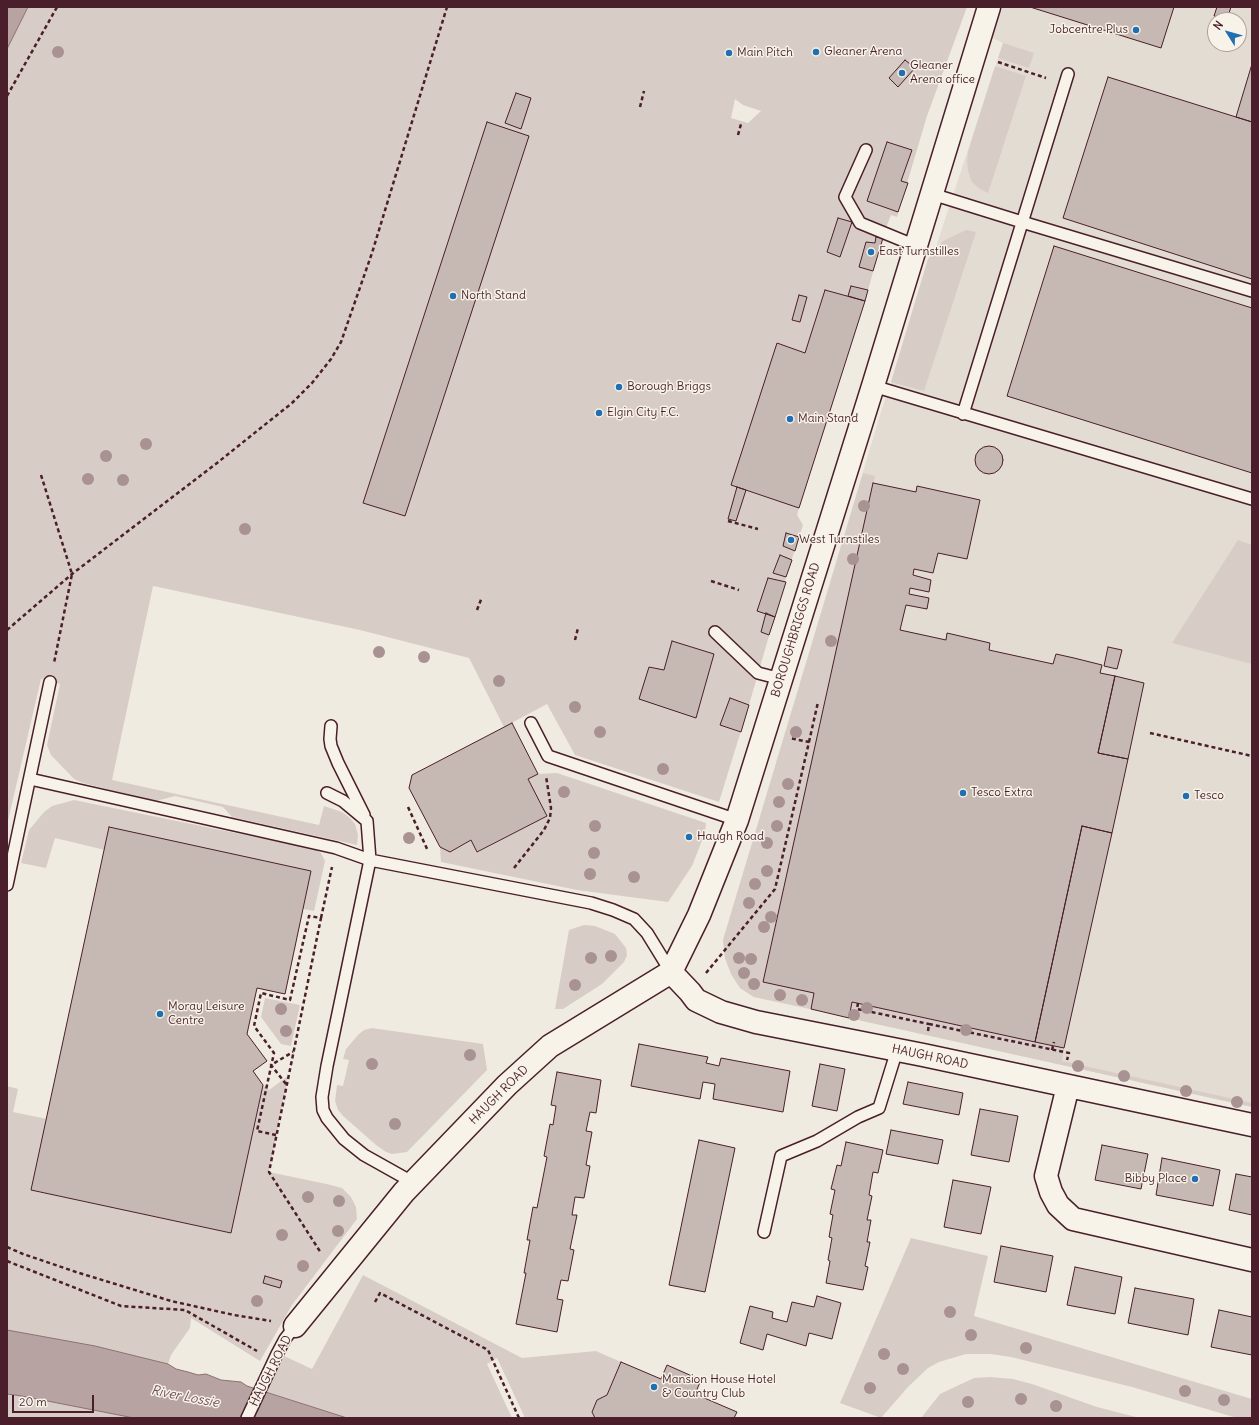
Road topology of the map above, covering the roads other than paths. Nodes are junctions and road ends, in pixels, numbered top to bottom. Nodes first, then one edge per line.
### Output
1 (989, 7) edge
2 (1067, 79) road end
3 (866, 150) dead end
4 (932, 194) junction
5 (1022, 222) junction
6 (916, 246) junction
7 (1252, 291) edge
8 (873, 386) junction
9 (963, 414) junction
10 (1252, 499) edge
11 (715, 632) dead end
12 (781, 679) junction
13 (50, 682) road end
14 (530, 723) dead end
15 (331, 726) dead end
16 (30, 779) junction
17 (327, 793) dead end
18 (737, 820) junction
19 (367, 821) junction
20 (370, 860) junction
21 (7, 885) edge
22 (671, 972) junction
23 (897, 1050) junction
24 (1068, 1086) junction
25 (1252, 1125) edge
26 (414, 1183) junction
27 (764, 1232) dead end
28 (1252, 1260) edge
29 (295, 1326) joint
30 (248, 1418) edge

1 - 4 street, BOROUGHBRIGGS ROAD
2 - 5 lane
3 - 6 lane
4 - 5 lane
4 - 6 street, BOROUGHBRIGGS ROAD
5 - 7 lane
5 - 9 lane
6 - 8 street, BOROUGHBRIGGS ROAD
8 - 9 lane
8 - 12 street, BOROUGHBRIGGS ROAD
9 - 10 lane
11 - 12 lane
12 - 18 street, BOROUGHBRIGGS ROAD
13 - 16 lane
14 - 18 lane
15 - 19 lane
16 - 20 lane
16 - 21 lane
17 - 19 lane
18 - 22 street, BOROUGHBRIGGS ROAD
19 - 20 lane
20 - 22 lane
20 - 26 lane
22 - 23 street, HAUGH ROAD
22 - 26 street, HAUGH ROAD
23 - 24 street, HAUGH ROAD
23 - 27 lane
24 - 25 street, HAUGH ROAD
24 - 28 street
26 - 29 street, HAUGH ROAD
29 - 30 lane, HAUGH ROAD

